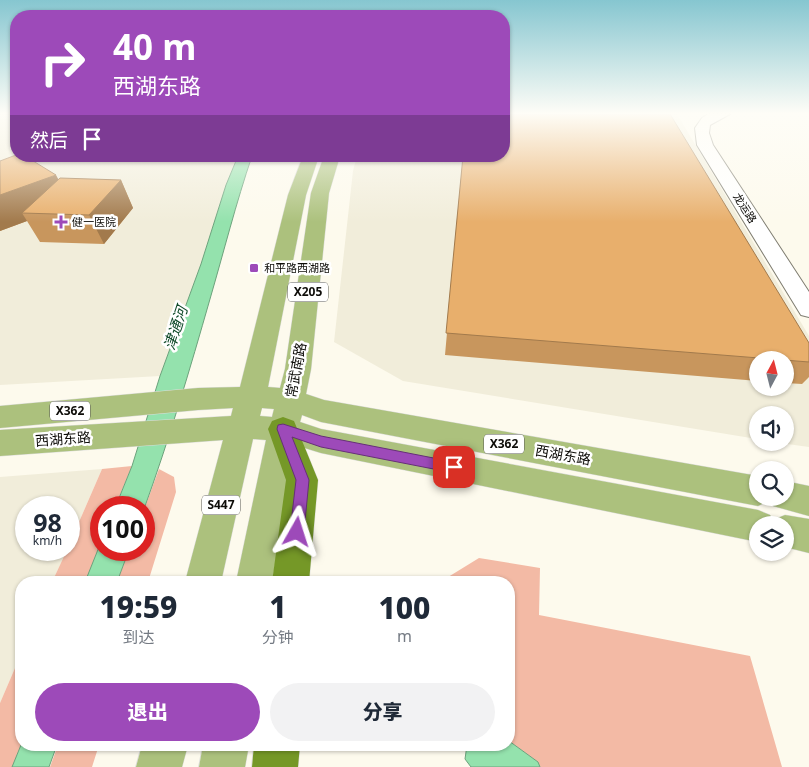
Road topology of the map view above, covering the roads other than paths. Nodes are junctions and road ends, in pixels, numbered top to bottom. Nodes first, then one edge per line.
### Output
1 (710, 150) edge
2 (309, 162) edge
3 (330, 162) edge
4 (809, 310) edge
5 (246, 412) junction
6 (287, 414) junction
7 (0, 417) edge
8 (0, 443) edge
9 (749, 489) edge
10 (794, 498) edge
11 (809, 501) edge
12 (749, 524) edge
13 (794, 533) edge
14 (809, 536) edge
15 (205, 576) edge
16 (255, 576) edge
17 (292, 576) edge
18 (163, 751) edge
19 (225, 751) edge
20 (276, 751) edge
21 (159, 767) edge
22 (222, 767) edge
23 (275, 767) edge

1 - 4 street, 龙运路
2 - 5 main road, X205
3 - 6 main road, 常武南路 / X205
5 - 6 main road, 西湖东路 / X362
5 - 7 main road, 西湖东路 / X362
5 - 8 main road, 西湖东路 / X362
5 - 15 main road, S447
6 - 9 main road, 西湖东路 / X362
6 - 12 main road, 西湖东路 / X362
6 - 16 main road, 常武南路
6 - 17 highway
10 - 11 main road
13 - 14 main road
18 - 21 main road
19 - 22 main road
20 - 23 highway

